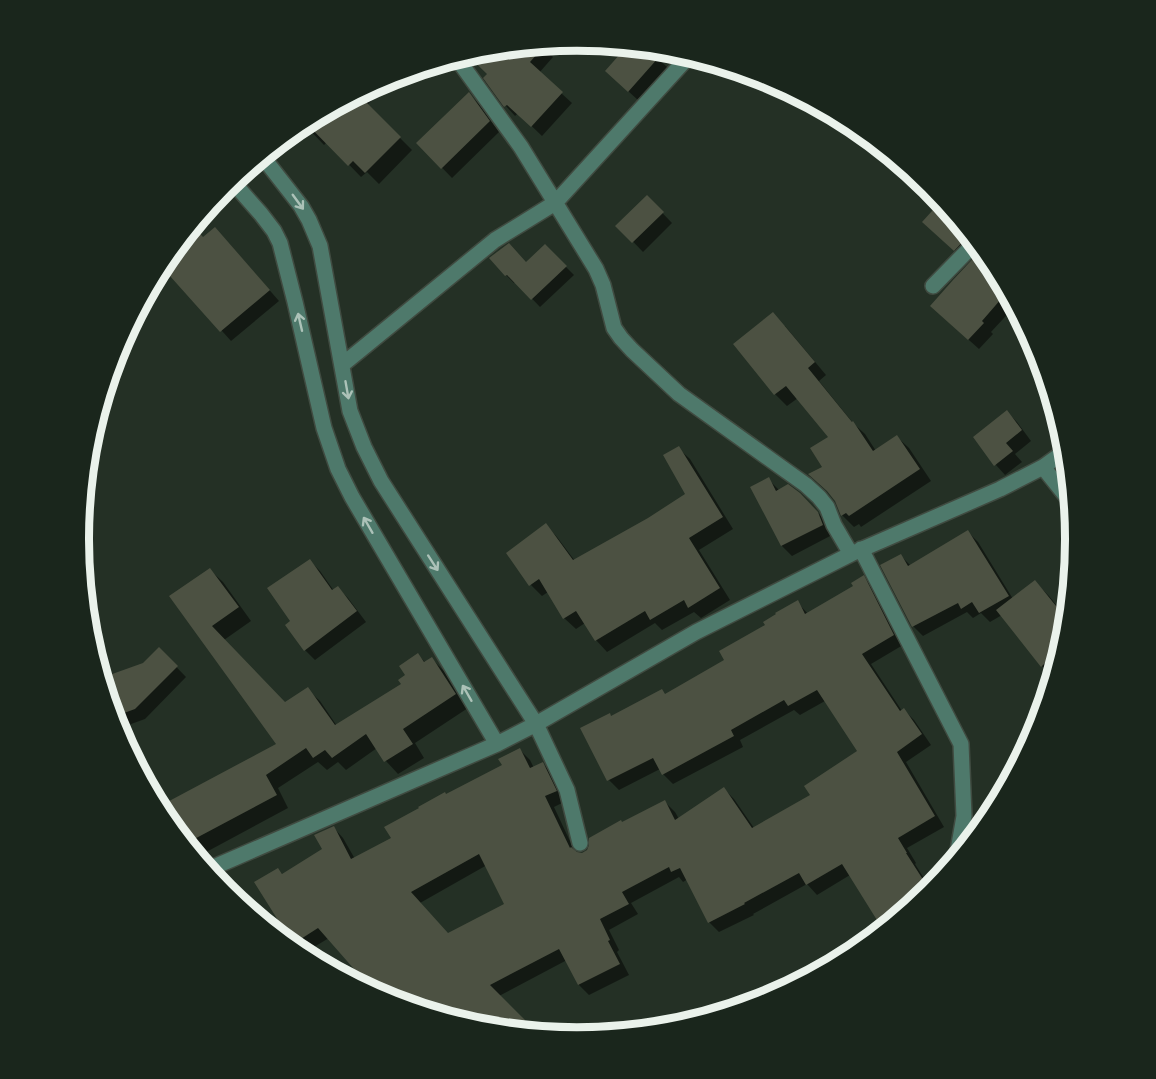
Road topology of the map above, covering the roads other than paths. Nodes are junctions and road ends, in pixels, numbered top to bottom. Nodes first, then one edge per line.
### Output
1 (683, 63) edge
2 (462, 65) edge
3 (267, 163) edge
4 (239, 189) edge
5 (555, 203) junction
6 (970, 248) edge
7 (933, 286) dead end
8 (342, 365) junction
9 (1059, 456) edge
10 (1043, 467) junction
11 (1064, 493) edge
12 (856, 552) junction
13 (536, 724) junction
14 (497, 744) junction
15 (580, 843) dead end
16 (959, 846) edge
17 (215, 866) edge

1 - 5 street
2 - 5 street
3 -> 8 street
14 -> 4 street
5 - 8 street
5 - 12 street
6 - 7 street
8 -> 13 street
9 - 10 street
10 - 11 street
10 - 12 street
12 - 13 street
12 - 16 street
13 - 14 street
13 - 15 street
14 - 17 street

